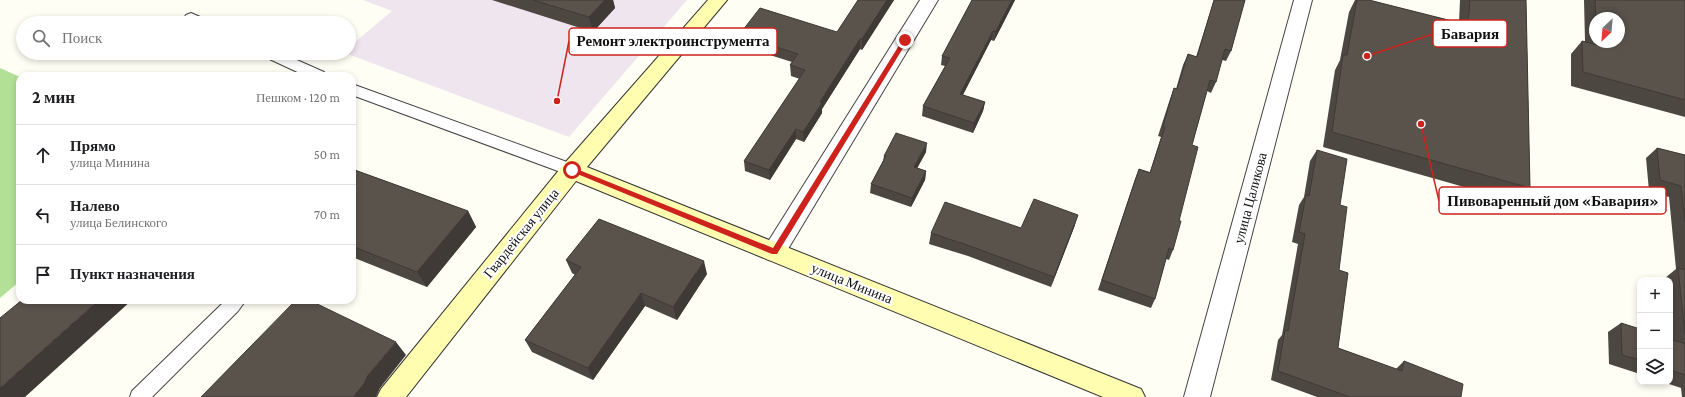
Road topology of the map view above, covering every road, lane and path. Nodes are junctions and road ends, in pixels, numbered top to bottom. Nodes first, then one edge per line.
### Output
1 (718, 0) edge
2 (929, 0) edge
3 (1304, 0) edge
4 (284, 60) edge
5 (310, 72) edge
6 (356, 90) edge
7 (572, 170) junction
8 (774, 252) junction
9 (234, 304) edge
10 (399, 392) edge
11 (139, 397) edge
12 (1132, 397) edge
13 (1197, 397) edge

1 - 7 street, Гвардейская улица
2 - 8 street
3 - 13 street, улица Цаликова
4 - 5 lane
6 - 7 lane
7 - 8 street, улица Минина
7 - 10 street, Гвардейская улица
8 - 12 street, улица Минина
9 - 11 lane

